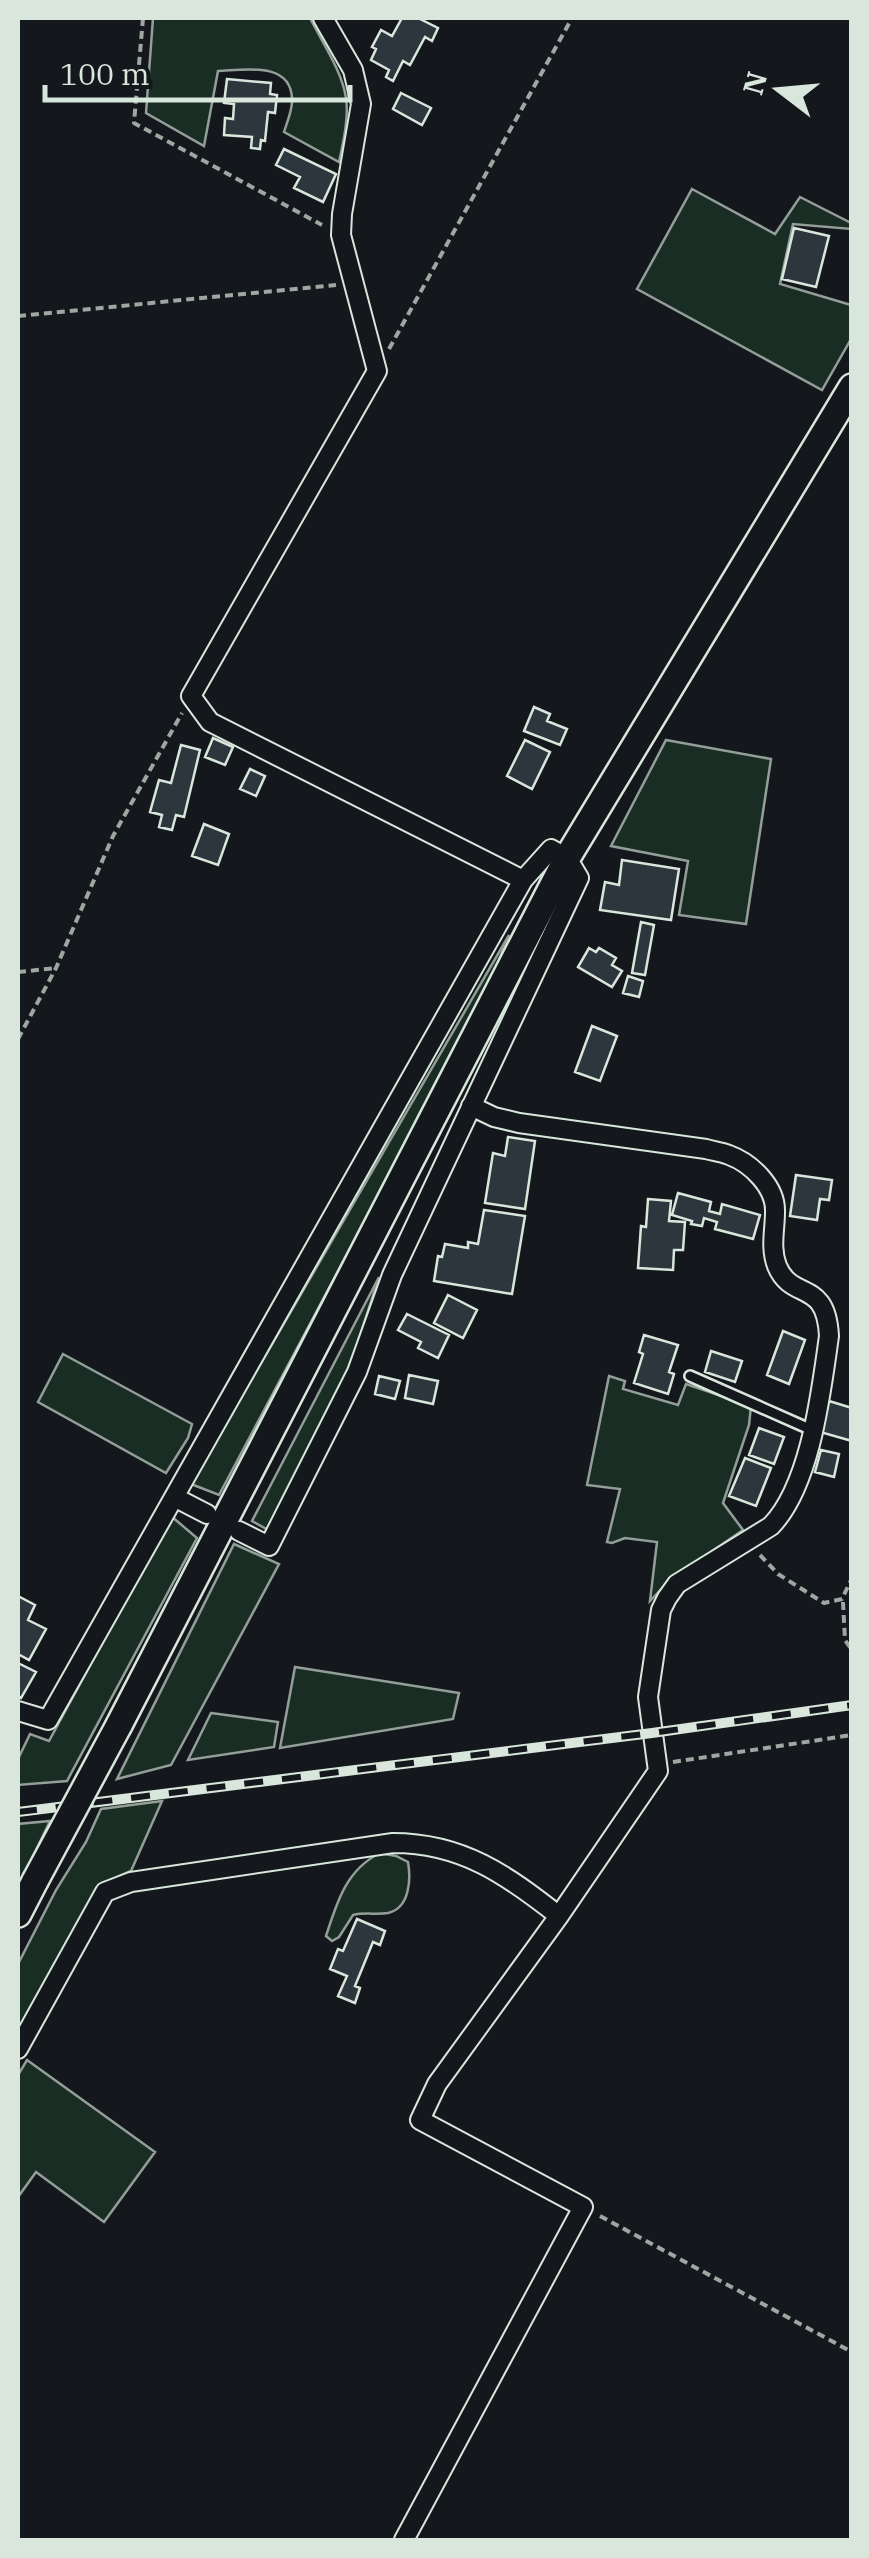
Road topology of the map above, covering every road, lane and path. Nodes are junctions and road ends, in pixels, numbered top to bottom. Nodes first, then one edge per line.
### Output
1 (143, 18) edge
2 (323, 18) edge
3 (572, 18) edge
4 (341, 235) junction
5 (354, 283) junction
6 (18, 316) edge
7 (377, 370) junction
8 (852, 387) edge
9 (191, 696) junction
10 (567, 858) junction
11 (523, 880) junction
12 (56, 968) junction
13 (18, 972) edge
14 (18, 1040) edge
15 (471, 1106) junction
16 (690, 1376) dead end
17 (812, 1430) junction
18 (174, 1497) junction
19 (207, 1514) dead end
20 (239, 1531) dead end
21 (747, 1540) junction
22 (852, 1578) edge
23 (842, 1599) junction
24 (852, 1650) edge
25 (18, 1711) edge
26 (852, 1735) edge
27 (658, 1771) junction
28 (18, 1914) edge
29 (559, 1916) junction
30 (18, 2049) edge
31 (583, 2206) junction
32 (852, 2352) edge
33 (404, 2540) edge

1 - 4 path
2 - 4 street
3 - 7 path
4 - 5 street
5 - 6 path
5 - 7 street
7 - 9 street
8 - 10 street
9 - 11 street
9 - 12 path
10 - 11 street
10 - 15 street
10 - 28 street, bridge
11 - 18 street
12 - 13 path
12 - 14 path
15 - 17 street
15 - 20 street
16 - 17 lane
17 - 21 street
18 - 19 street
18 - 25 street
21 - 23 path
21 - 27 street
22 - 23 path
23 - 24 path
26 - 27 path
27 - 29 street
29 - 30 street
29 - 31 street
31 - 32 path
31 - 33 street

